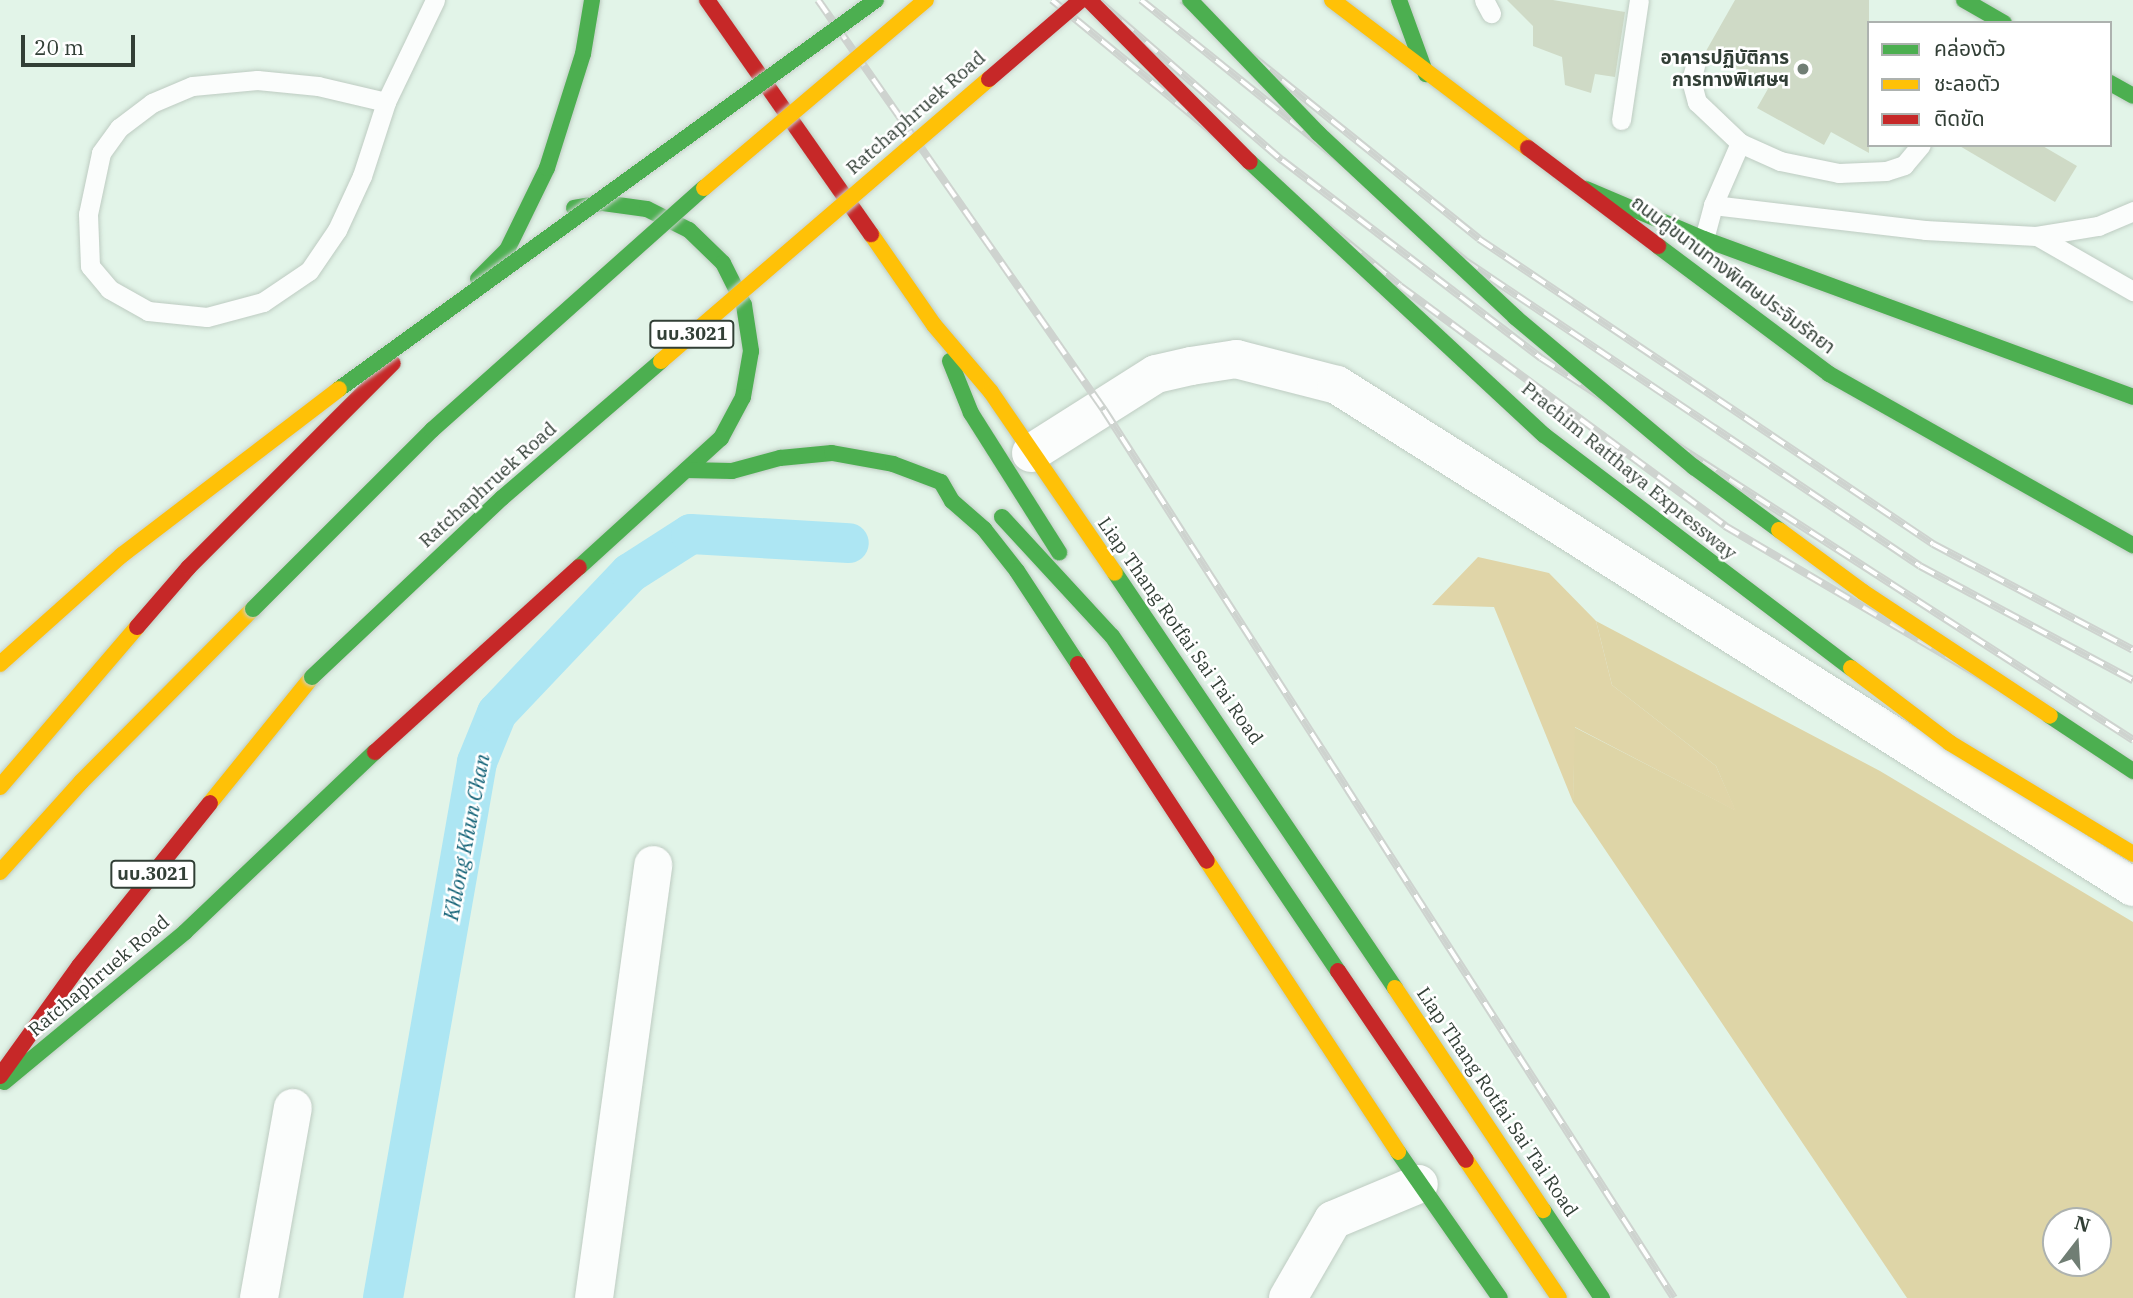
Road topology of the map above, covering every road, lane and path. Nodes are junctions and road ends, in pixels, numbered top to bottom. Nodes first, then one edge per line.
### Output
1 (435, 0) edge
2 (592, 0) edge
3 (707, 0) edge
4 (876, 0) edge
5 (926, 0) edge
6 (1081, 0) edge
7 (1089, 0) edge
8 (1190, 0) edge
9 (1332, 0) edge
10 (1399, 0) edge
11 (1639, 0) edge
12 (1964, 0) edge
13 (1983, 17) edge
14 (1695, 66) dead end
15 (1426, 74) junction
16 (2112, 84) edge
17 (2133, 96) edge
18 (386, 102) junction
19 (1621, 120) dead end
20 (1740, 143) junction
21 (1919, 147) edge
22 (1586, 189) junction
23 (1713, 205) junction
24 (2133, 211) edge
25 (2036, 236) junction
26 (1704, 239) junction
27 (508, 250) junction
28 (2133, 291) edge
29 (934, 325) junction
30 (2133, 397) edge
31 (1031, 453) junction
32 (687, 470) junction
33 (941, 482) junction
34 (962, 486) dead end
35 (988, 505) dead end
36 (2133, 545) edge
37 (1112, 636) junction
38 (0, 664) edge
39 (2133, 771) edge
40 (0, 787) edge
41 (2133, 854) edge
42 (653, 865) dead end
43 (0, 872) edge
44 (2133, 887) edge
45 (0, 1076) edge
46 (0, 1085) edge
47 (293, 1108) dead end
48 (1419, 1184) junction
49 (259, 1298) edge
50 (594, 1298) edge
51 (1288, 1298) edge
52 (1500, 1298) edge
53 (1559, 1298) edge
54 (1602, 1298) edge

1 - 18 lane
2 - 27 main road
3 - 29 main road, Liap Thang Rotfai Sai Tai Road
4 - 38 main road, bridge
5 - 43 main road, bridge
6 - 45 main road, Ratchaphruek Road / นบ.3021, bridge
7 - 41 main road, Prachim Ratthaya Expressway, bridge
8 - 39 main road, bridge
9 - 15 main road, ถนนคู่ขนานทางพิเศษประจิมรัถยา
10 - 15 main road
11 - 19 lane
12 - 13 main road
14 - 20 lane
15 - 22 main road, ถนนคู่ขนานทางพิเศษประจิมรัถยา
16 - 17 main road
18 - 18 lane
20 - 21 lane
20 - 23 lane
22 - 26 main road
22 - 36 main road, ถนนคู่ขนานทางพิเศษประจิมรัถยา
23 - 25 lane
23 - 26 lane
24 - 25 lane
25 - 28 lane
26 - 30 main road
27 - 32 main road, Ratchaphruek Road
27 - 40 main road
29 - 31 main road, Liap Thang Rotfai Sai Tai Road
29 - 37 main road
31 - 44 street
31 - 54 main road, Liap Thang Rotfai Sai Tai Road
32 - 33 main road
32 - 46 main road, Ratchaphruek Road
33 - 34 main road
33 - 48 main road
35 - 37 main road
37 - 53 main road
42 - 50 street
47 - 49 street
48 - 51 street
48 - 52 main road

